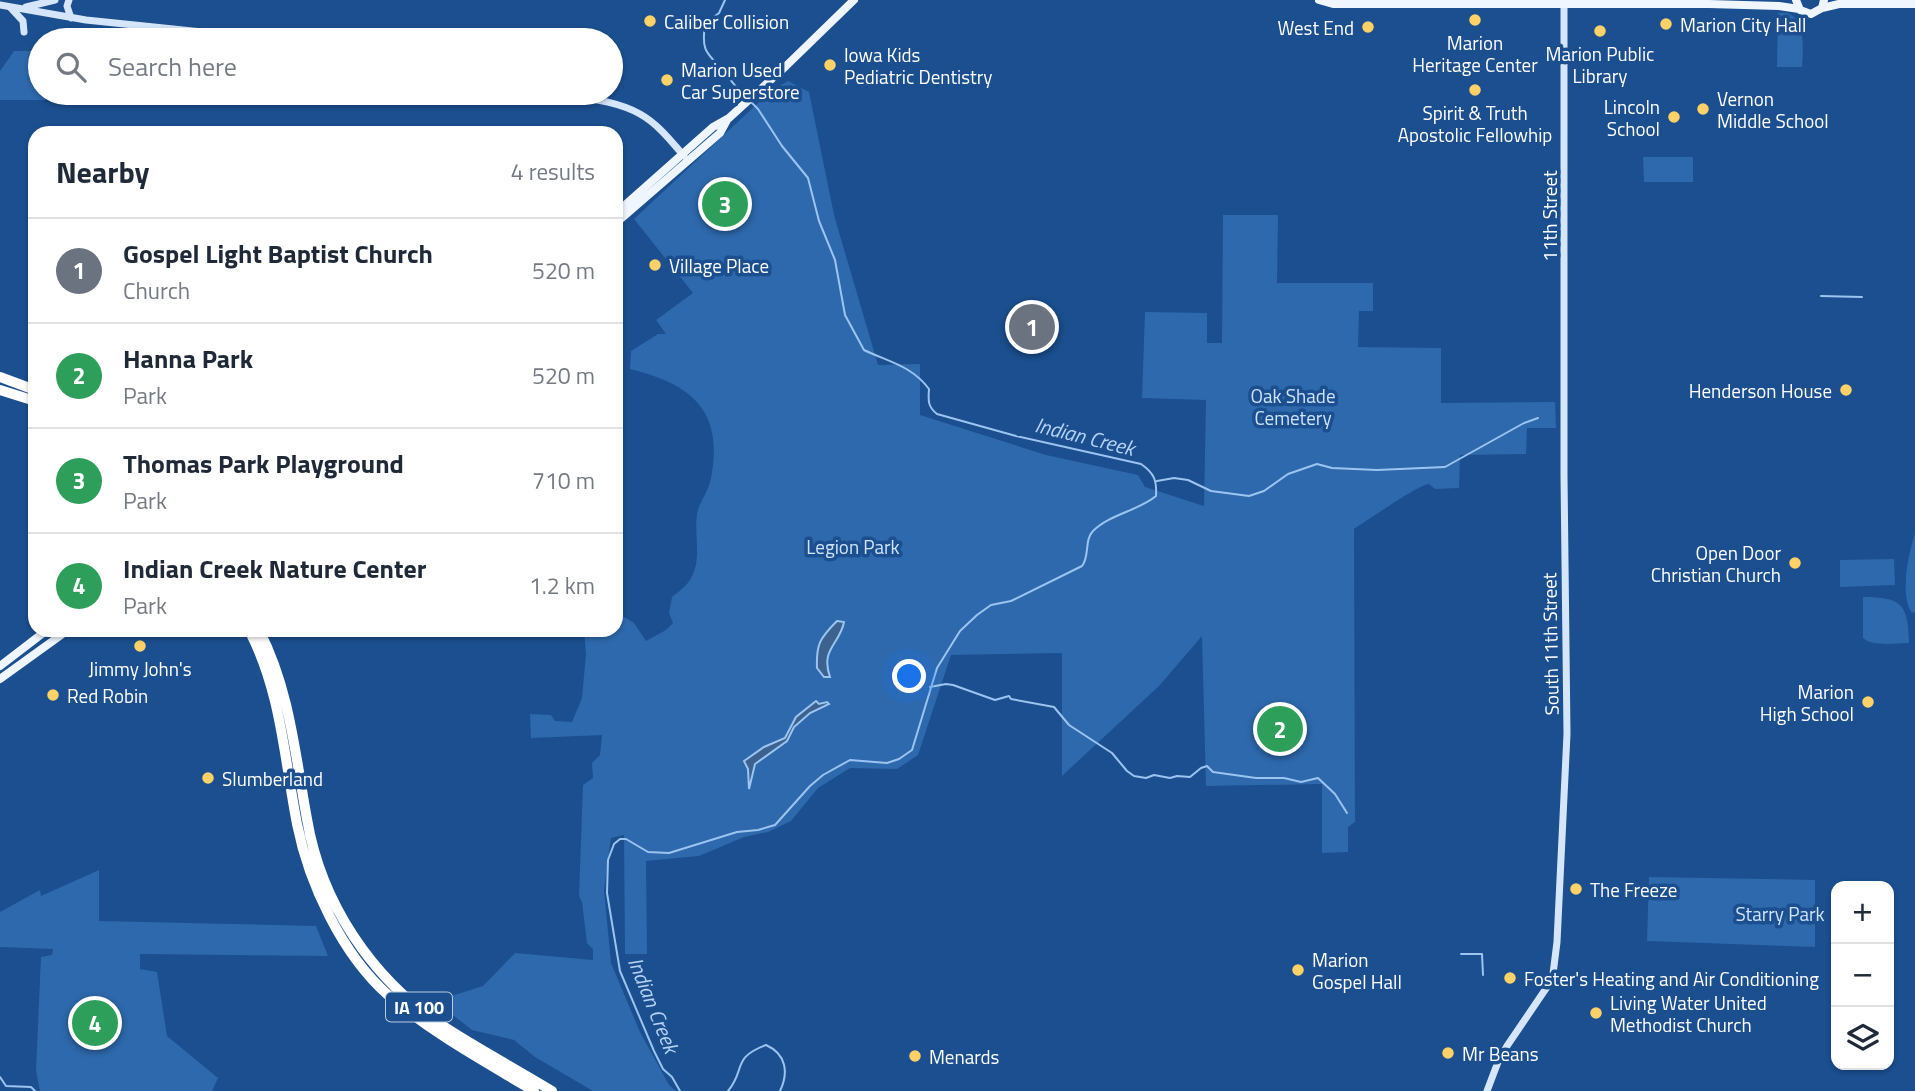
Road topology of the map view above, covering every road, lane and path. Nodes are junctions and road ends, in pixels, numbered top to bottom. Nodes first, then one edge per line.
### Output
1 (55, 0) edge
2 (69, 0) edge
3 (854, 0) edge
4 (1319, 0) edge
5 (1339, 0) edge
6 (1785, 0) edge
7 (1493, 2) edge
8 (1354, 3) junction
9 (1564, 4) junction
10 (1797, 4) edge
11 (1823, 4) edge
12 (1915, 4) edge
13 (0, 5) edge
14 (1728, 5) junction
15 (13, 8) junction
16 (71, 18) junction
17 (166, 28) edge
18 (24, 32) dead end
19 (619, 105) edge
20 (687, 158) junction
21 (623, 208) edge
22 (623, 217) edge
23 (1565, 345) joint
24 (0, 377) edge
25 (28, 387) edge
26 (0, 390) edge
27 (28, 399) edge
28 (38, 637) edge
29 (58, 637) edge
30 (252, 637) edge
31 (262, 637) edge
32 (0, 666) edge
33 (0, 679) edge
34 (534, 1091) edge
35 (552, 1091) edge
36 (1487, 1091) edge

1 - 15 street
2 - 16 street
3 - 20 main road
4 - 8 main road
5 - 8 main road
6 - 14 main road
7 - 8 main road
7 - 9 main road
9 - 14 main road
9 - 23 street, 11th Street
10 - 11 main road
10 - 14 main road
11 - 12 main road
13 - 15 street
15 - 16 street
15 - 18 street
16 - 17 street
19 - 20 street
20 - 21 main road
20 - 22 main road
23 - 36 street, South 11th Street
24 - 25 highway
26 - 27 highway
28 - 32 main road
29 - 33 main road
30 - 34 highway, IA 100
31 - 35 highway, IA 100

